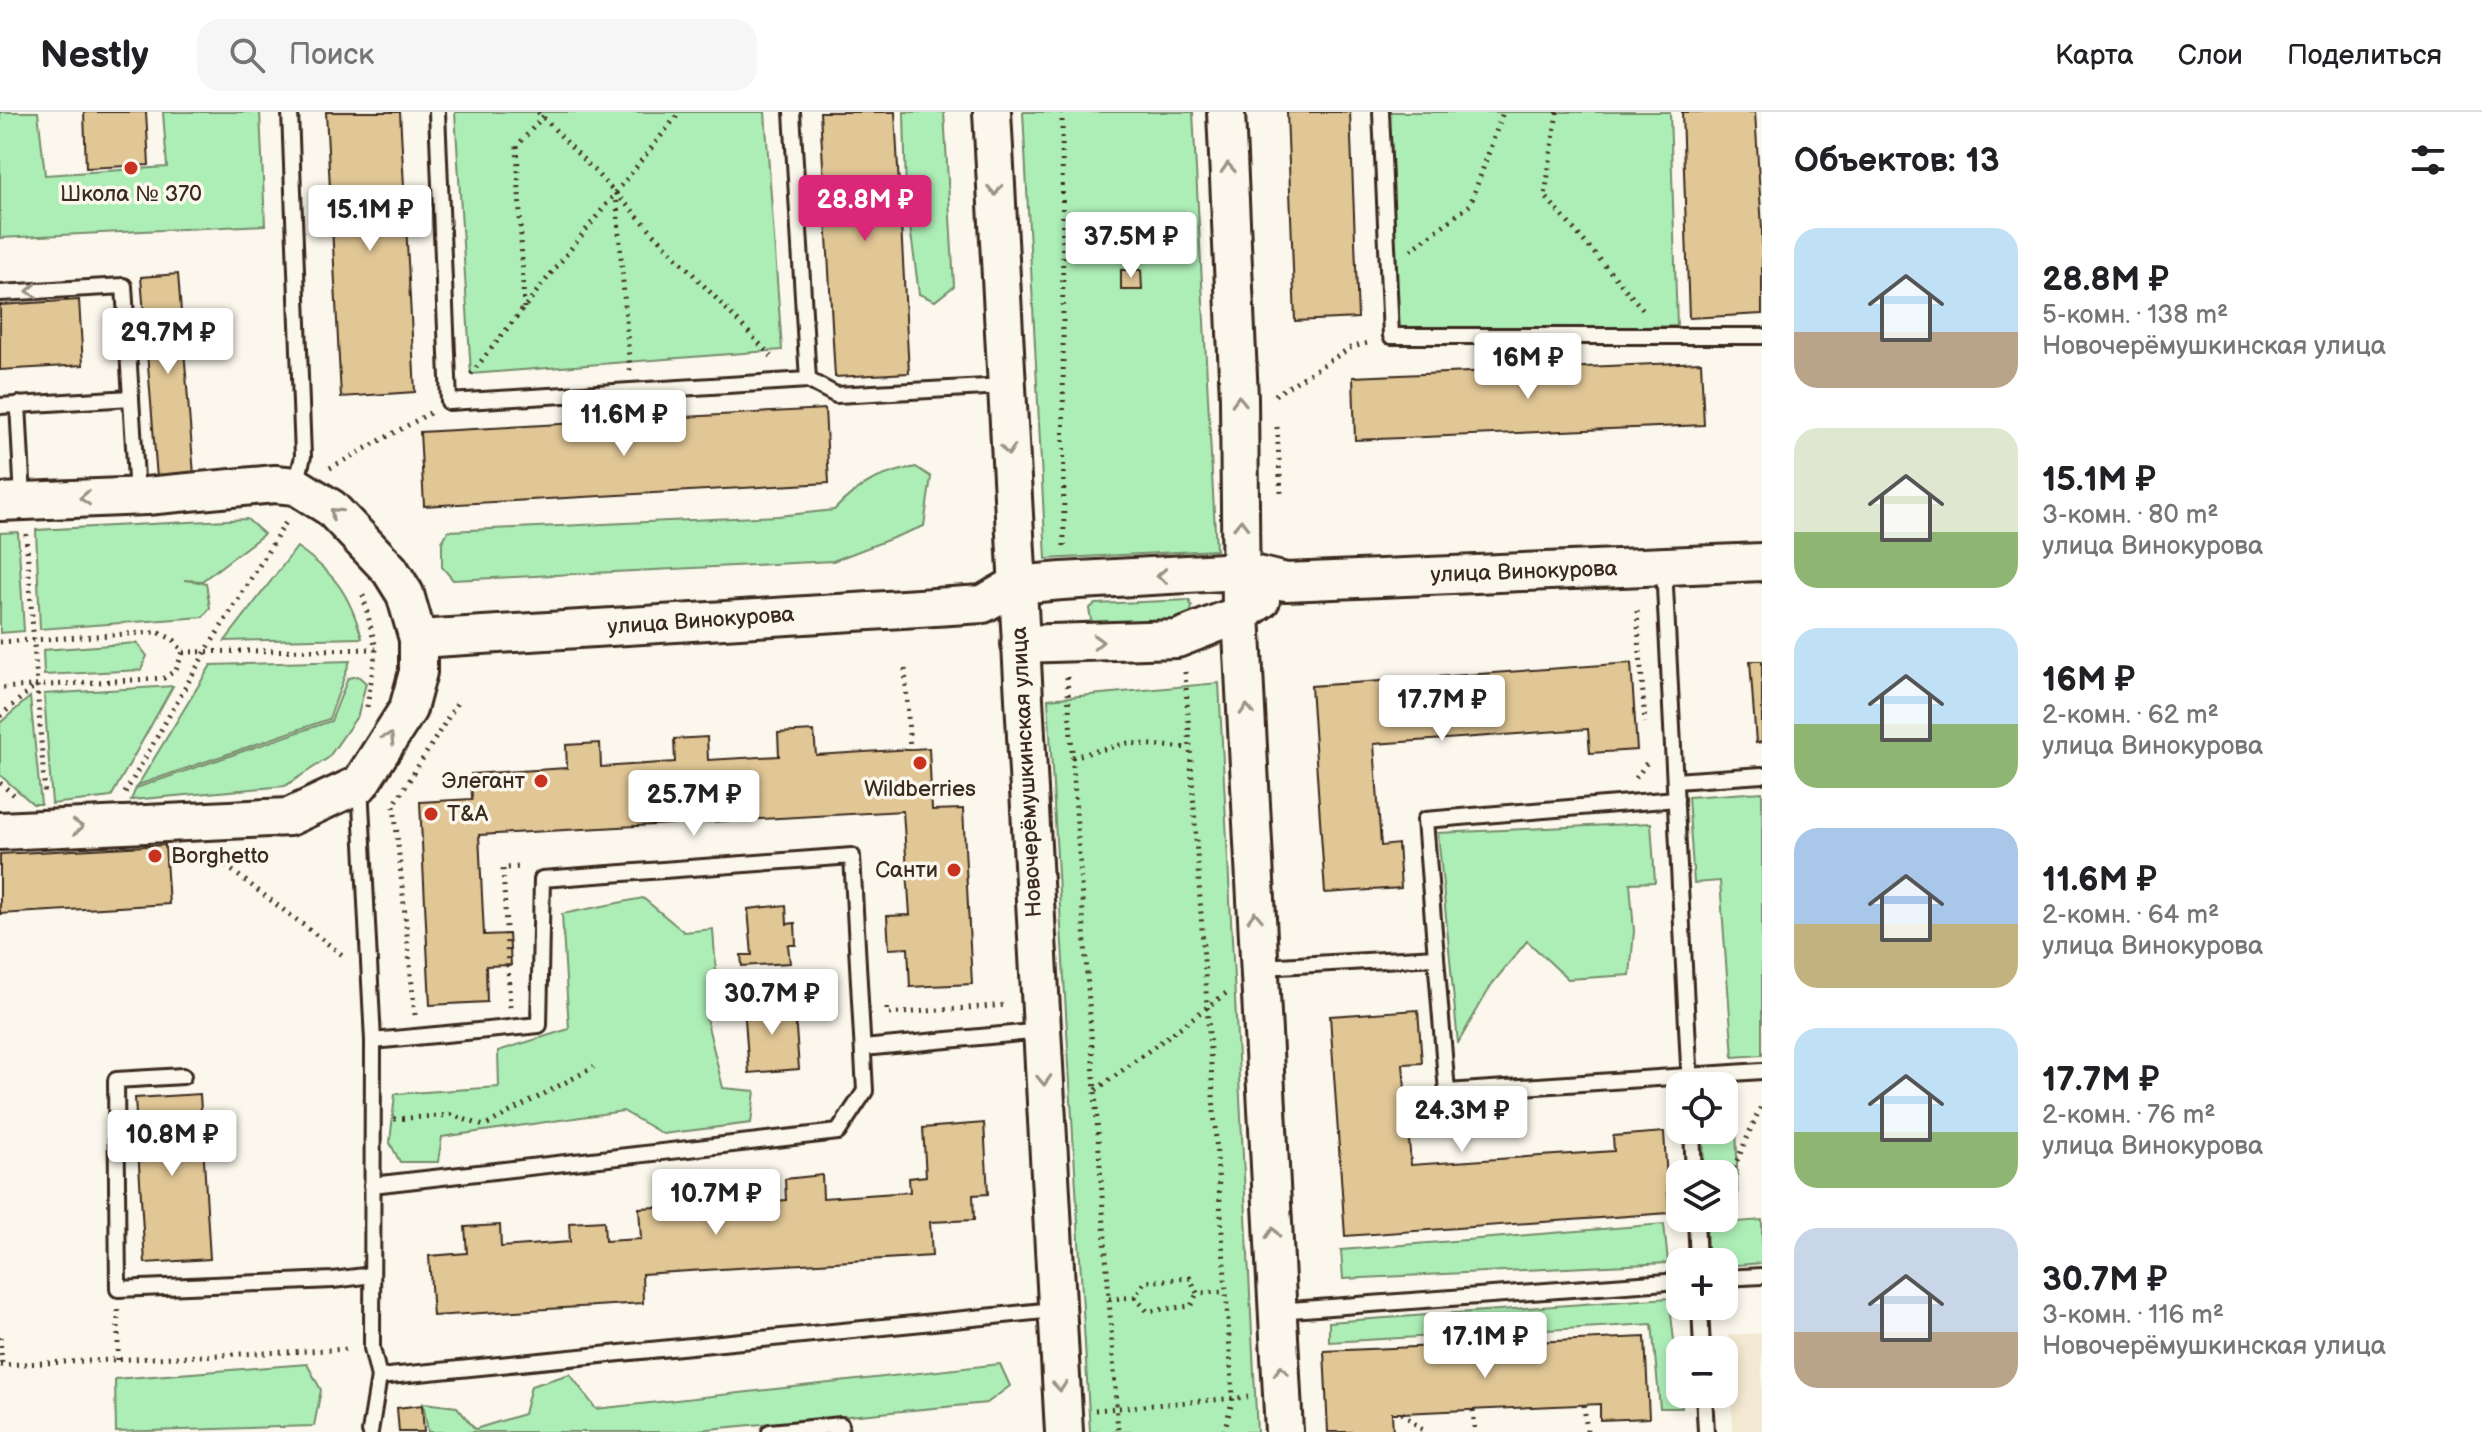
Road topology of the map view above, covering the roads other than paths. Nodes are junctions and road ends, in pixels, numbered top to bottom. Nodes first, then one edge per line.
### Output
1 (290, 112) edge
2 (437, 112) edge
3 (792, 112) edge
4 (992, 112) edge
5 (1226, 112) edge
6 (1381, 112) edge
7 (0, 293) edge
8 (1762, 336) edge
9 (802, 381) junction
10 (1005, 386) junction
11 (131, 398) junction
12 (18, 404) junction
13 (0, 406) edge
14 (137, 495) junction
15 (286, 501) junction
16 (16, 510) edge
17 (1762, 562) edge
18 (1664, 566) junction
19 (1240, 571) junction
20 (1286, 582) junction
21 (1016, 585) junction
22 (983, 604) junction
23 (1241, 614) junction
24 (418, 639) junction
25 (1020, 644) junction
26 (1762, 775) edge
27 (1675, 781) junction
28 (360, 784) junction
29 (1676, 799) junction
30 (0, 831) edge
31 (1436, 957) junction
32 (1244, 978) junction
33 (1042, 1031) junction
34 (373, 1041) junction
35 (863, 1048) junction
36 (1762, 1071) edge
37 (1690, 1072) edge
38 (1738, 1074) edge
39 (183, 1076) dead end
40 (1666, 1082) edge
41 (372, 1185) junction
42 (372, 1275) junction
43 (1762, 1276) edge
44 (1738, 1277) edge
45 (1666, 1282) edge
46 (1054, 1310) junction
47 (1277, 1311) junction
48 (379, 1377) junction
49 (1705, 1408) edge
50 (1063, 1422) edge
51 (841, 1425) dead end
52 (370, 1432) edge
53 (770, 1432) edge
54 (1284, 1432) edge
55 (1706, 1432) edge

1 - 15 lane
2 - 9 lane
3 - 9 lane
4 -> 10 street, Новочерёмушкинская улица
19 -> 5 street
6 - 8 lane
11 -> 7 lane
9 - 10 lane
10 -> 21 street, Новочерёмушкинская улица
11 - 12 lane
11 - 14 lane
12 - 13 lane
12 - 16 lane
14 - 15 street
14 -> 16 street
24 -> 15 street
17 - 18 street, улица Винокурова
18 - 20 street, улица Винокурова
18 - 27 lane
19 - 20 street, улица Винокурова
19 -> 21 street, улица Винокурова
19 - 23 street
20 - 23 street
21 - 22 street, улица Винокурова
21 - 25 street, Новочерёмушкинская улица
22 - 24 street, улица Винокурова
22 - 25 street
25 -> 23 street
32 -> 23 street
28 -> 24 street
25 - 33 street, Новочерёмушкинская улица
26 - 27 lane
27 - 29 lane
30 -> 28 street
28 - 34 lane
29 - 31 lane
29 - 37 lane
31 - 32 lane
31 - 40 lane
47 -> 32 street
33 - 35 lane
33 -> 46 street, Новочерёмушкинская улица
34 - 35 lane
34 - 41 lane
35 - 41 lane
36 - 38 lane
39 - 42 lane
41 - 42 lane
42 - 48 lane
43 - 44 lane
45 - 47 lane
46 - 48 lane
46 -> 50 street, Новочерёмушкинская улица
54 -> 47 street
48 - 52 lane
49 - 55 lane
51 - 53 lane

